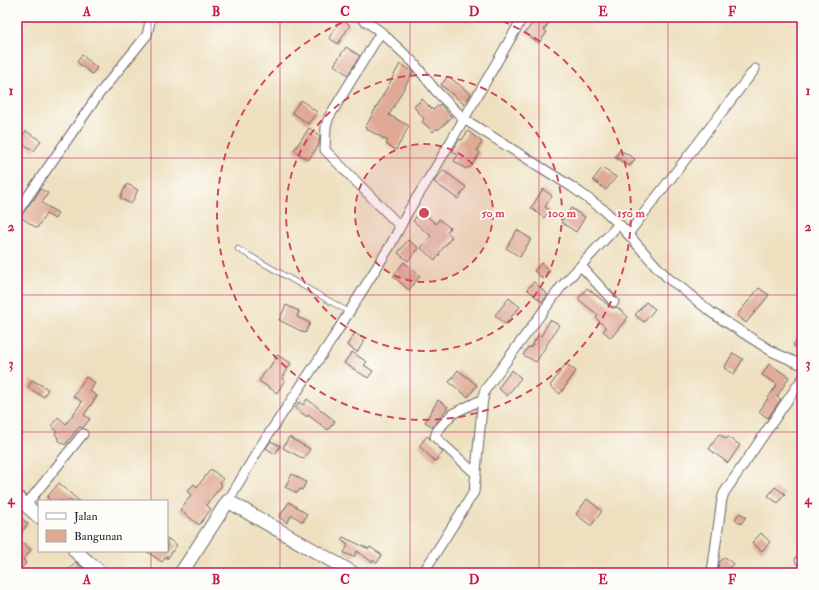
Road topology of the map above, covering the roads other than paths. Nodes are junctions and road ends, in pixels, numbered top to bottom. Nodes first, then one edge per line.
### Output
1 (150, 17) edge
2 (360, 17) edge
3 (523, 17) edge
4 (381, 32) junction
5 (755, 69) dead end
6 (464, 119) junction
7 (17, 212) edge
8 (619, 224) junction
9 (400, 226) junction
10 (628, 234) junction
11 (238, 248) dead end
12 (581, 266) junction
13 (614, 302) dead end
14 (349, 312) junction
15 (802, 365) edge
16 (802, 379) edge
17 (483, 399) junction
18 (83, 434) dead end
19 (476, 474) junction
20 (21, 501) edge
21 (228, 501) junction
22 (38, 516) edge
23 (76, 552) edge
24 (101, 573) edge
25 (181, 573) edge
26 (353, 573) edge
27 (423, 573) edge
28 (711, 573) edge

1 - 7 street
2 - 4 street
3 - 6 street
4 - 6 street
4 - 9 street
5 - 10 street
6 - 8 street
6 - 9 street
8 - 10 street
8 - 12 street
9 - 14 street
10 - 15 street
11 - 14 lane
12 - 13 street
12 - 17 street
14 - 21 street
16 - 28 street
17 - 19 street
17 - 19 street
18 - 20 street
19 - 27 street
20 - 22 street
21 - 25 street
21 - 26 street
23 - 24 street

